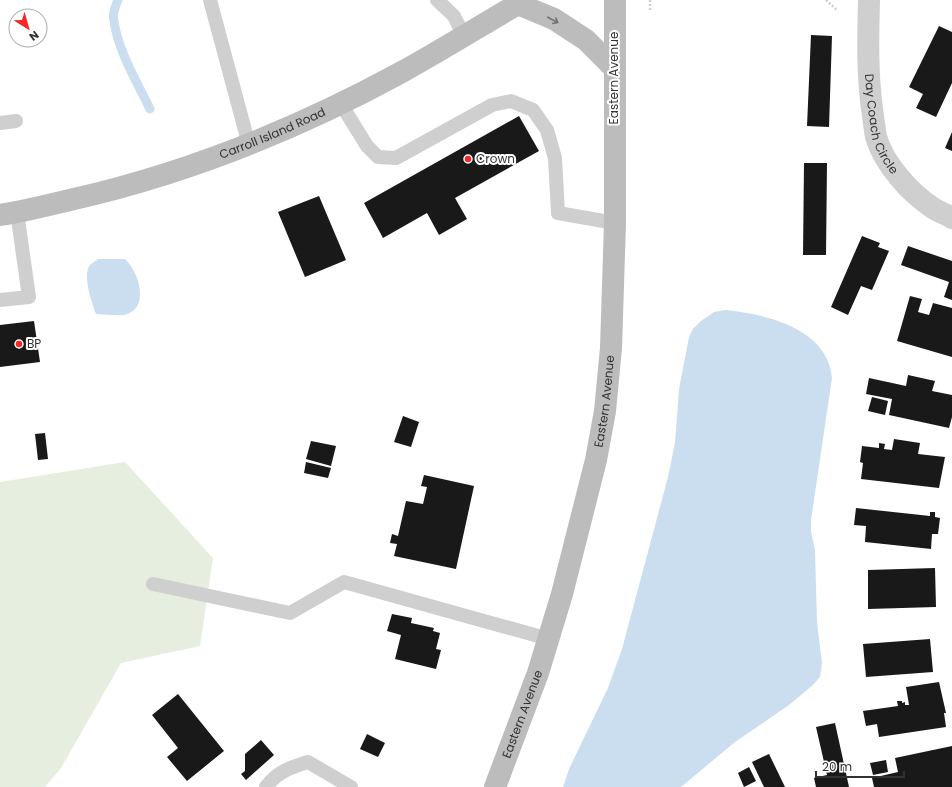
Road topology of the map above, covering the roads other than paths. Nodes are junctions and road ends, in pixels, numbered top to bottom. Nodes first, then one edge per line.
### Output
1 (210, 0) edge
2 (437, 0) edge
3 (615, 0) edge
4 (869, 0) edge
5 (521, 1) edge
6 (464, 36) junction
7 (614, 68) junction
8 (341, 104) junction
9 (16, 121) dead end
10 (0, 123) edge
11 (249, 145) junction
12 (9, 214) edge
13 (952, 218) edge
14 (614, 223) junction
15 (0, 300) edge
16 (154, 584) dead end
17 (548, 639) junction
18 (266, 787) edge
19 (351, 787) edge
20 (495, 787) edge

1 - 11 lane
2 - 6 lane
3 - 7 main road, Eastern Avenue
4 - 13 street, Day Coach Circle
5 - 6 main road, Carroll Island Road
5 -> 7 main road
6 - 8 main road, Carroll Island Road
7 - 14 main road, Eastern Avenue
8 - 11 main road, Carroll Island Road
8 - 14 lane
9 - 10 lane
11 - 12 main road, Carroll Island Road
12 - 15 lane
14 - 17 main road, Eastern Avenue
16 - 17 lane
17 - 20 main road, Eastern Avenue
18 - 19 lane

